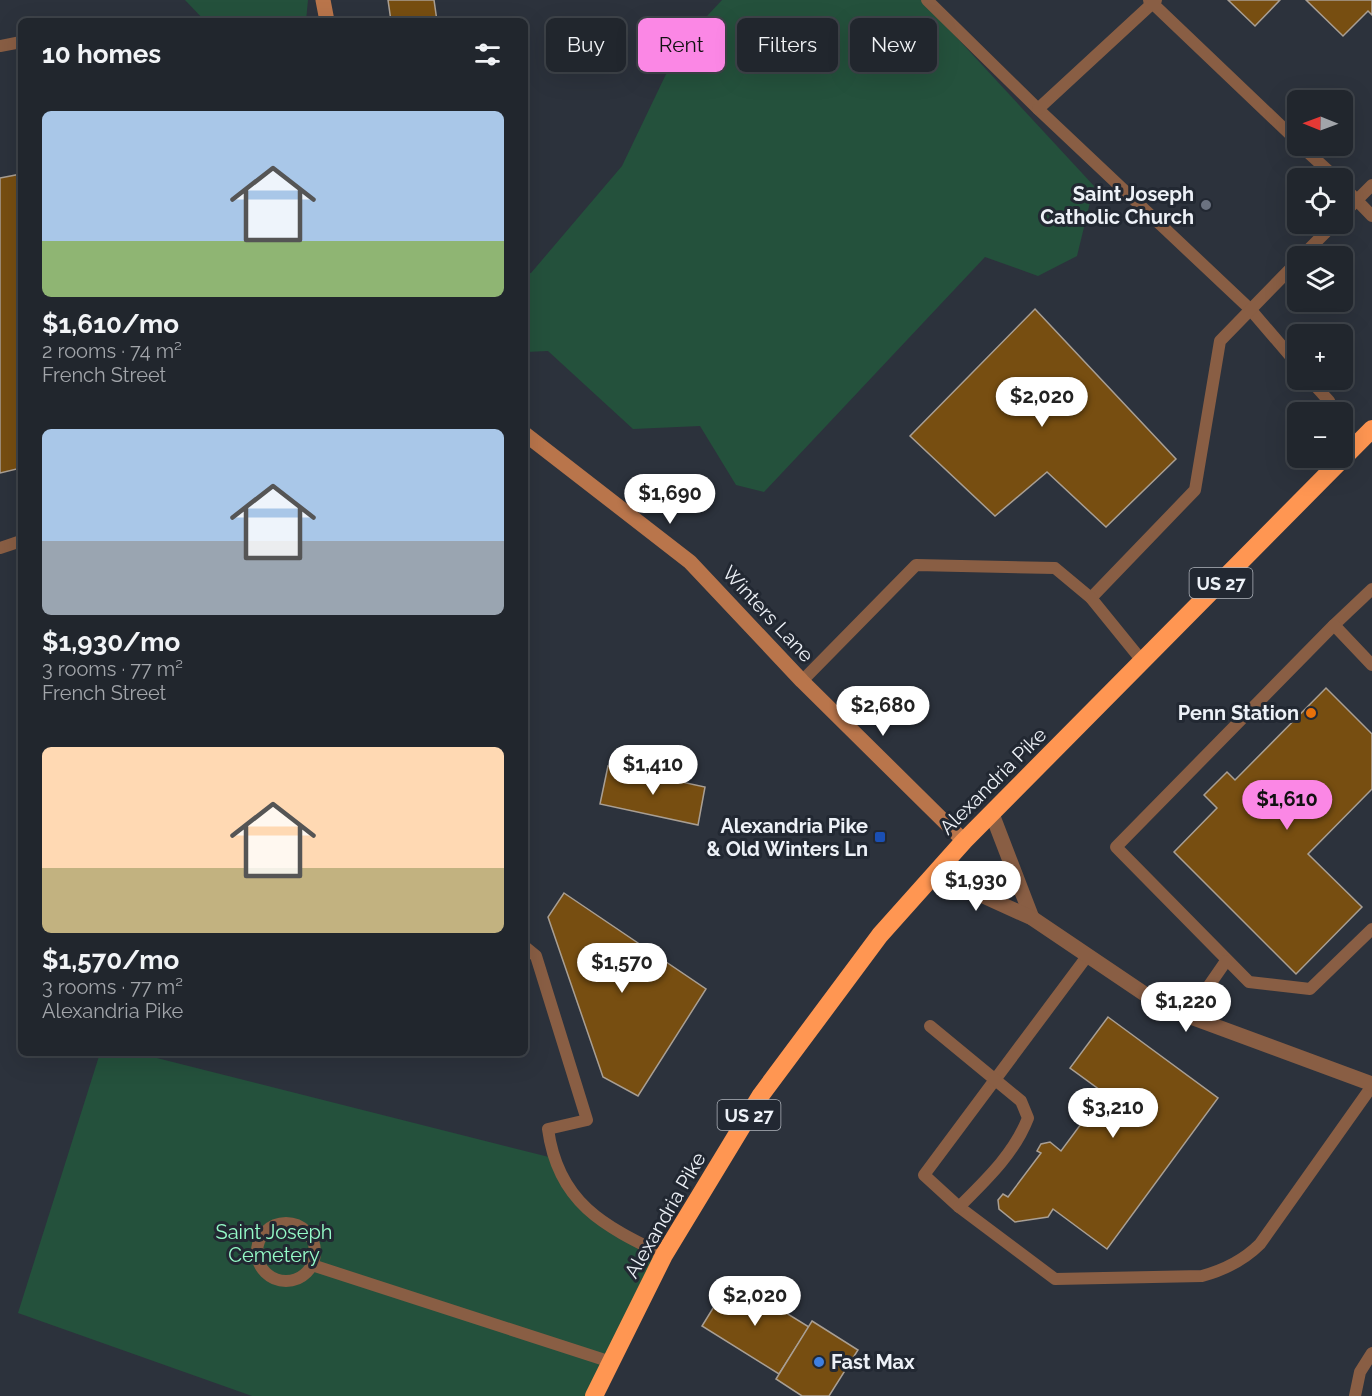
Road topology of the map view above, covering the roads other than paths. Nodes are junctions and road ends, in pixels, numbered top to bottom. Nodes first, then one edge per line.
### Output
1 (323, 0) edge
2 (927, 0) edge
3 (1152, 1) edge
4 (326, 18) edge
5 (18, 43) edge
6 (0, 46) edge
7 (1038, 109) junction
8 (1287, 131) edge
9 (1312, 156) edge
10 (1325, 168) edge
11 (1372, 185) edge
12 (1353, 195) edge
13 (1358, 199) junction
14 (1353, 204) edge
15 (1372, 216) edge
16 (1324, 234) edge
17 (1312, 246) edge
18 (1287, 272) edge
19 (1250, 309) junction
20 (1287, 352) edge
21 (1319, 390) edge
22 (1329, 402) edge
23 (1372, 429) edge
24 (528, 436) edge
25 (1353, 441) edge
26 (1325, 468) edge
27 (18, 542) edge
28 (0, 548) edge
29 (1372, 589) edge
30 (1091, 598) junction
31 (1334, 625) junction
32 (1143, 662) junction
33 (1372, 664) edge
34 (802, 681) junction
35 (992, 814) junction
36 (964, 841) junction
37 (935, 874) junction
38 (1032, 918) junction
39 (1372, 929) edge
40 (528, 949) edge
41 (1088, 955) junction
42 (1226, 961) junction
43 (1188, 1016) junction
44 (930, 1026) dead end
45 (996, 1078) junction
46 (1372, 1085) edge
47 (959, 1207) junction
48 (664, 1256) junction
49 (312, 1265) junction
50 (1372, 1353) edge
51 (611, 1362) junction
52 (594, 1396) edge
53 (1355, 1396) edge

1 - 4 street
2 - 7 lane
3 - 7 lane
3 - 8 lane
5 - 6 lane
7 - 19 lane
9 - 10 lane
11 - 13 lane
12 - 13 lane
13 - 14 lane
13 - 15 lane
16 - 17 lane
18 - 19 lane
19 - 20 lane
19 - 30 lane
21 - 22 lane
23 - 25 highway, Alexandria Pike / US 27
24 - 34 street, Winters Lane
26 - 32 highway, Alexandria Pike / US 27
27 - 28 lane
29 - 31 lane
30 - 32 lane
30 - 34 lane
31 - 33 lane
31 - 42 lane
32 - 35 highway, Alexandria Pike / US 27
34 - 36 street, Winters Lane
35 - 36 highway, Alexandria Pike / US 27
35 - 38 street
36 - 37 highway, Alexandria Pike / US 27
37 - 38 street
37 - 48 highway, Alexandria Pike / US 27
38 - 41 street
39 - 42 lane
40 - 48 lane
41 - 43 street
41 - 45 lane
42 - 43 lane
43 - 46 street
44 - 45 lane
45 - 47 lane
45 - 47 lane
46 - 47 lane
48 - 51 highway, Alexandria Pike / US 27
49 - 49 lane
49 - 51 lane
50 - 53 lane
51 - 52 highway, Alexandria Pike / US 27

